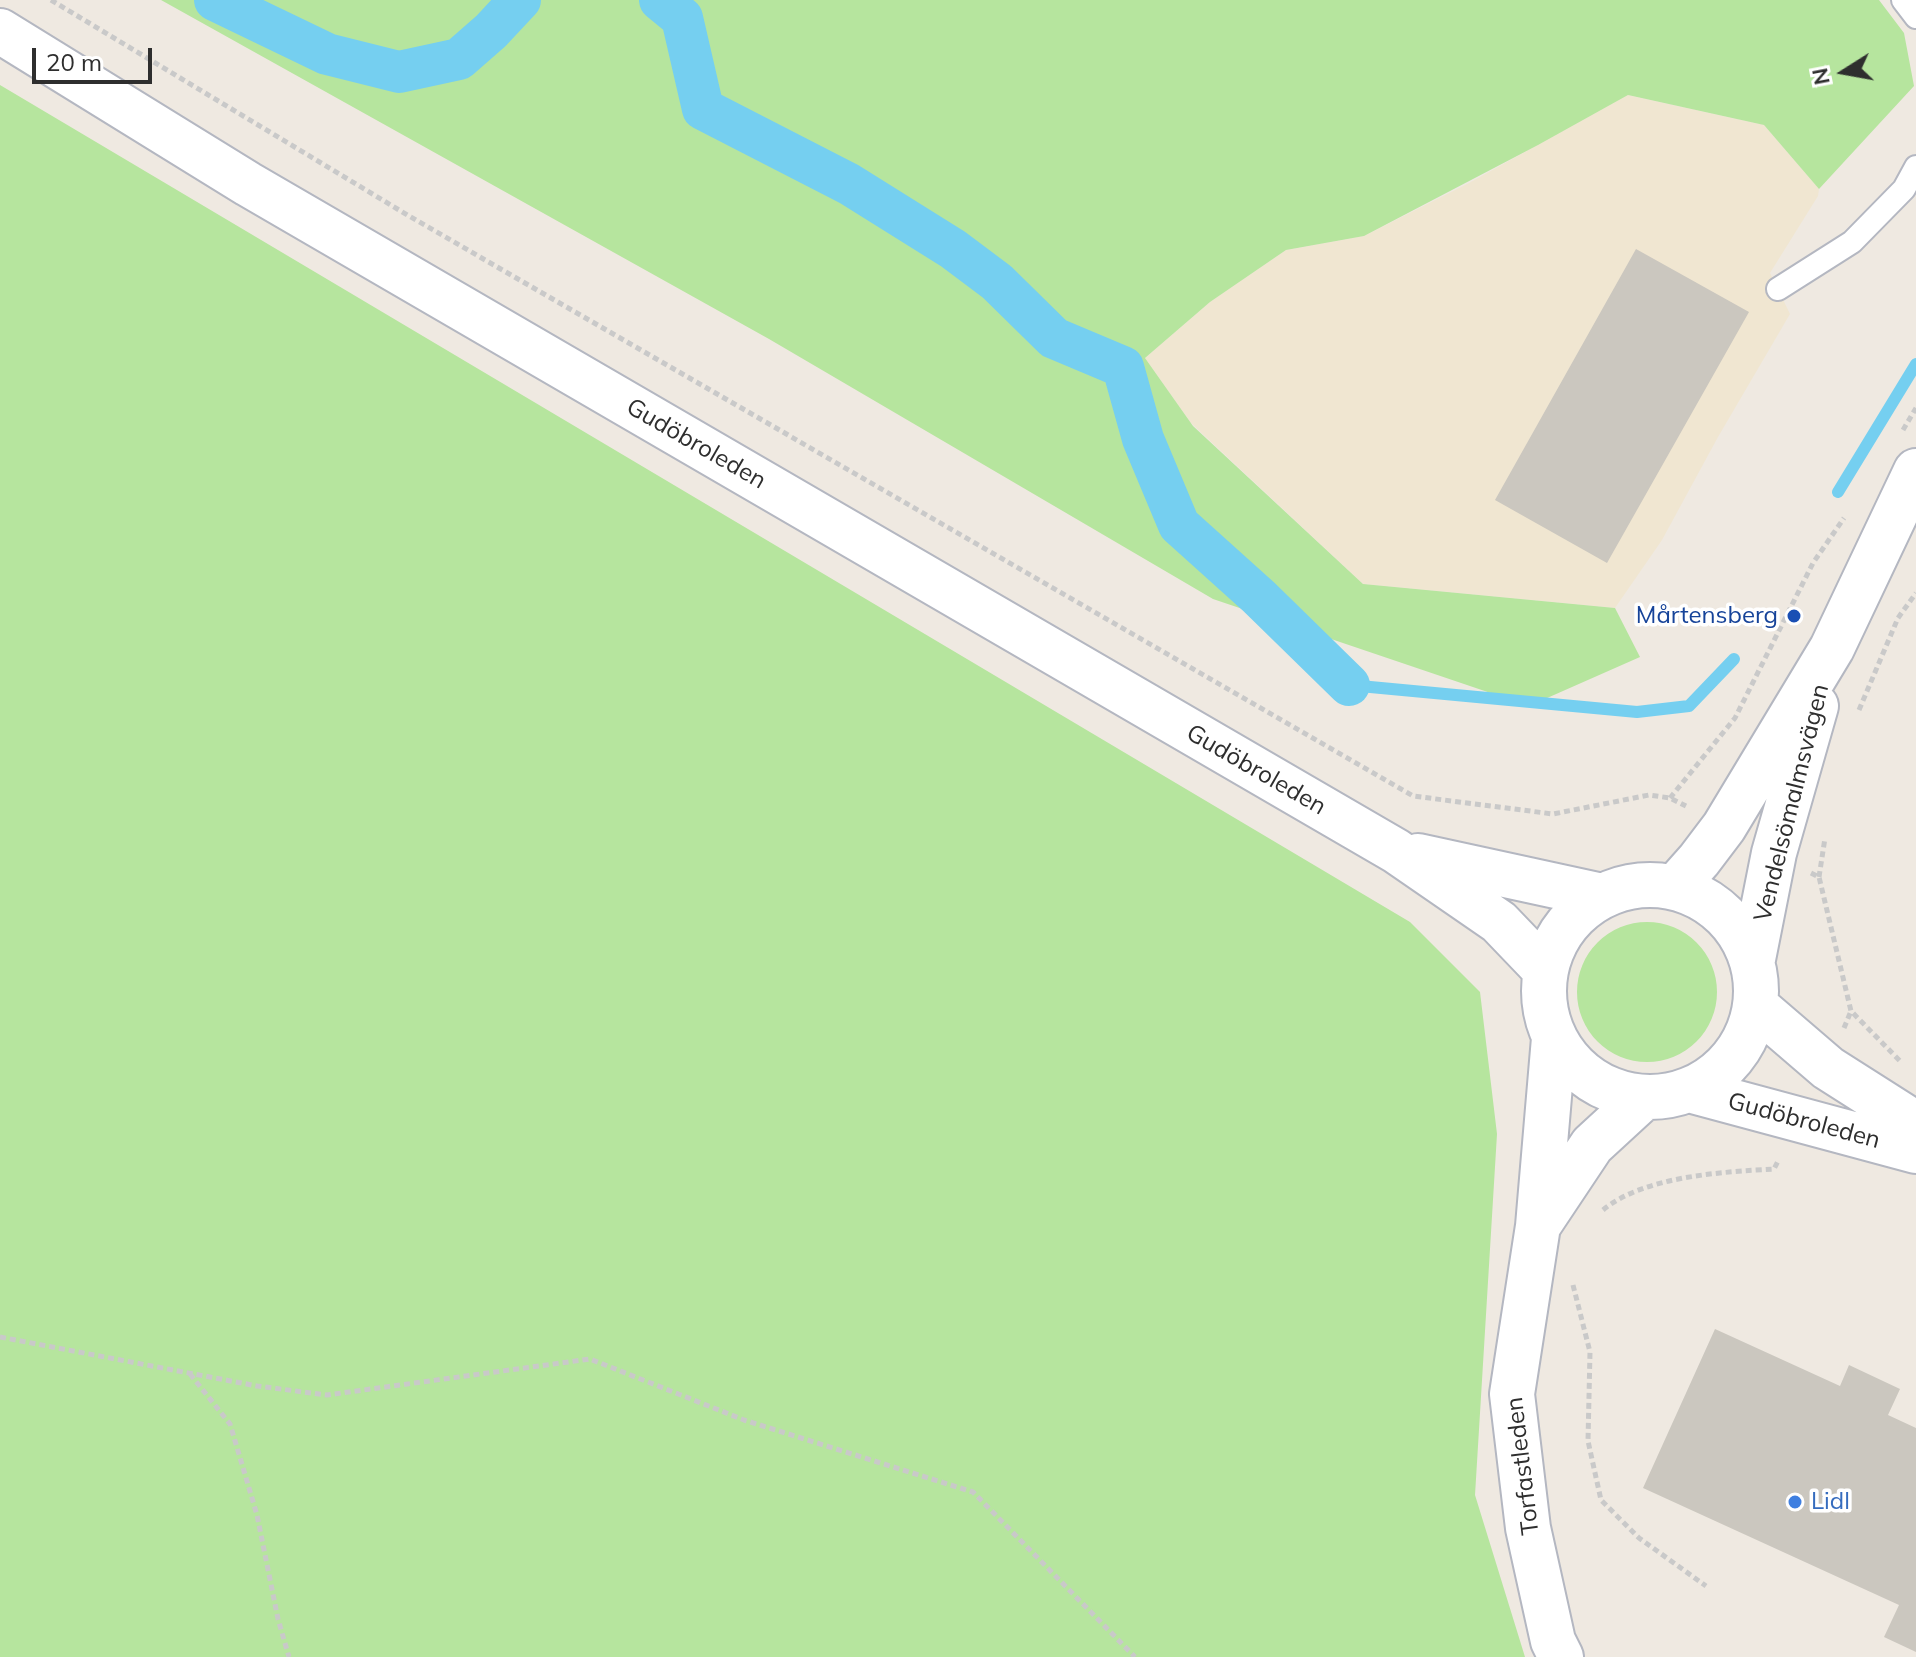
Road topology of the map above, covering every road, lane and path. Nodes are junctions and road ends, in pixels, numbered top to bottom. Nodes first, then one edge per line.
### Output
1 (51, 0) edge
2 (1903, 0) edge
3 (1916, 17) edge
4 (0, 31) edge
5 (1916, 167) edge
6 (1778, 289) dead end
7 (1916, 408) edge
8 (1908, 454) edge
9 (1848, 512) dead end
10 (1832, 648) junction
11 (1670, 798) junction
12 (1724, 827) junction
13 (1396, 851) junction
14 (1774, 853) junction
15 (1675, 887) junction
16 (1602, 896) junction
17 (1753, 959) junction
18 (1545, 970) junction
19 (1757, 1007) junction
20 (1851, 1011) junction
21 (1554, 1038) junction
22 (1828, 1068) junction
23 (1909, 1069) dead end
24 (1693, 1091) junction
25 (1642, 1099) junction
26 (1802, 1120) junction
27 (1916, 1124) edge
28 (1916, 1151) edge
29 (1600, 1212) dead end
30 (1538, 1226) junction
31 (1572, 1280) dead end
32 (0, 1337) edge
33 (189, 1374) junction
34 (1706, 1586) dead end
35 (289, 1657) edge
36 (1135, 1657) edge
37 (1561, 1657) edge

1 - 11 path
2 - 3 lane
4 - 13 main road, Gudöbroleden
5 - 6 lane
7 - 8 path
8 - 10 main road, Vendelsömalmsvägen
9 - 11 path
10 - 12 main road, Vendelsömalmsvägen
10 - 14 main road, Vendelsömalmsvägen
11 - 12 path
12 - 15 main road, Vendelsömalmsvägen
13 - 16 main road, Gudöbroleden
13 - 18 main road, Gudöbroleden
14 - 17 main road, Vendelsömalmsvägen
14 - 20 path
15 - 16 main road
15 - 17 main road
16 - 18 main road
17 - 19 main road
18 - 21 main road
19 - 22 main road, Gudöbroleden
19 - 24 main road
20 - 22 path
20 - 23 path
21 - 25 main road
21 - 30 main road, Torfastleden
22 - 27 main road, Gudöbroleden
24 - 25 main road
24 - 26 main road, Gudöbroleden
25 - 30 main road, Torfastleden
26 - 28 main road, Gudöbroleden
26 - 29 path
30 - 37 main road, Torfastleden
31 - 34 path
32 - 33 path
33 - 35 path
33 - 36 path

